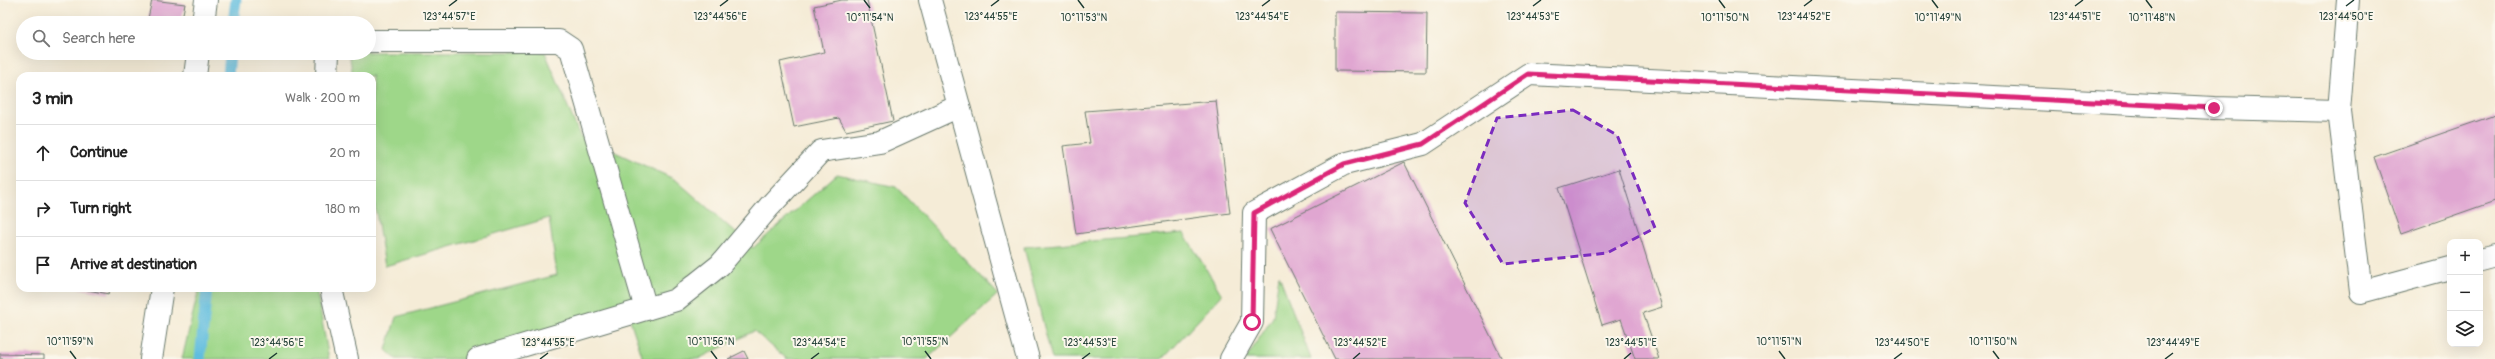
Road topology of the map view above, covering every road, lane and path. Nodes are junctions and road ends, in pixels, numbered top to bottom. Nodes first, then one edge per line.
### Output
1 (206, 0) edge
2 (930, 0) edge
3 (2348, 0) edge
4 (204, 16) edge
5 (376, 41) edge
6 (197, 60) edge
7 (328, 60) edge
8 (196, 72) edge
9 (327, 72) edge
10 (959, 106) junction
11 (2339, 111) junction
12 (2495, 256) edge
13 (2483, 259) edge
14 (2447, 269) edge
15 (161, 292) edge
16 (332, 292) edge
17 (646, 309) junction
18 (151, 359) edge
19 (347, 359) edge
20 (478, 359) edge
21 (1028, 359) edge
22 (1231, 359) edge

1 - 4 street
2 - 10 street
3 - 11 street
5 - 17 street
6 - 8 street
7 - 9 street
10 - 17 street
10 - 21 street
11 - 14 street
11 - 22 street
12 - 13 street
15 - 18 street
16 - 19 street
17 - 20 street

